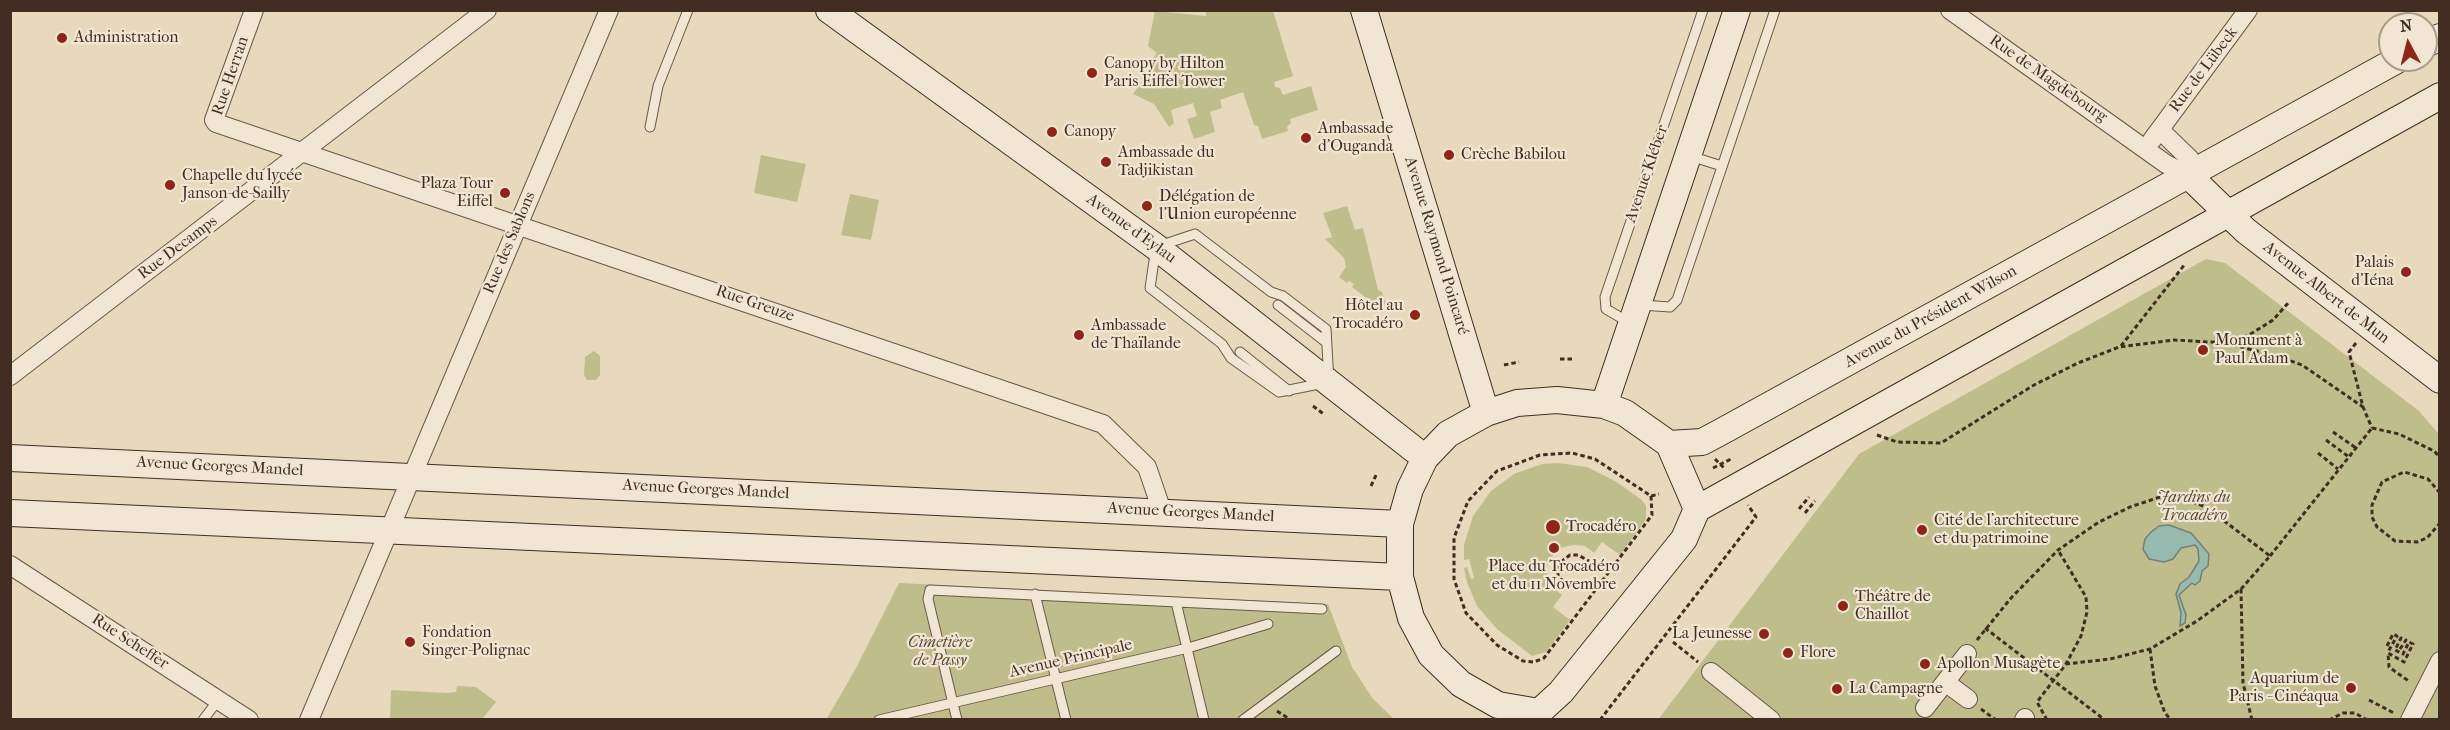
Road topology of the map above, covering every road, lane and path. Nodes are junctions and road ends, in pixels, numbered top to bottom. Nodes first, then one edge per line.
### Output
1 (254, 10) edge
2 (487, 10) edge
3 (609, 10) edge
4 (688, 10) edge
5 (829, 10) edge
6 (1364, 10) edge
7 (1703, 10) edge
8 (1737, 10) edge
9 (1775, 10) edge
10 (1950, 10) edge
11 (2248, 10) edge
12 (2378, 70) edge
13 (2439, 96) edge
14 (650, 128) dead end
15 (2160, 130) junction
16 (2145, 148) junction
17 (303, 152) junction
18 (1689, 155) junction
19 (1722, 166) junction
20 (2188, 175) junction
21 (2226, 214) junction
22 (519, 223) junction
23 (1156, 247) junction
24 (2187, 262) dead end
25 (2289, 302) dead end
26 (1278, 305) dead end
27 (1635, 314) junction
28 (2227, 343) junction
29 (1327, 344) junction
30 (2120, 347) junction
31 (2351, 350) dead end
32 (1240, 352) dead end
33 (1560, 359) dead end
34 (1575, 359) dead end
35 (1519, 363) dead end
36 (1504, 364) dead end
37 (10, 376) edge
38 (2435, 380) edge
39 (1329, 382) junction
40 (1290, 391) junction
41 (1604, 405) junction
42 (1313, 406) dead end
43 (2363, 407) junction
44 (1486, 413) junction
45 (1325, 415) dead end
46 (2372, 428) junction
47 (2333, 432) dead end
48 (1877, 435) dead end
49 (2326, 441) dead end
50 (1669, 444) junction
51 (2356, 448) junction
52 (2318, 453) dead end
53 (1710, 454) dead end
54 (2349, 457) junction
55 (2439, 457) edge
56 (10, 458) edge
57 (1425, 458) junction
58 (1731, 459) dead end
59 (1721, 464) junction
60 (1713, 468) dead end
61 (2339, 469) junction
62 (1377, 473) dead end
63 (411, 476) junction
64 (1733, 481) junction
65 (1371, 486) dead end
66 (2438, 486) edge
67 (2439, 493) edge
68 (1659, 494) dead end
69 (1651, 496) junction
70 (1809, 497) dead end
71 (1815, 501) dead end
72 (1697, 509) junction
73 (1799, 509) dead end
74 (1162, 511) junction
75 (10, 513) edge
76 (1805, 513) dead end
77 (1756, 517) dead end
78 (2439, 523) edge
79 (1400, 524) junction
80 (388, 530) junction
81 (2058, 550) junction
82 (2270, 556) junction
83 (1589, 561) dead end
84 (10, 566) edge
85 (1400, 577) junction
86 (1569, 587) dead end
87 (2241, 589) junction
88 (1035, 594) junction
89 (1176, 602) junction
90 (1322, 609) dead end
91 (1268, 624) dead end
92 (1985, 628) junction
93 (1672, 642) dead end
94 (2387, 646) dead end
95 (1188, 648) junction
96 (1970, 649) joint
97 (2150, 649) junction
98 (2400, 650) dead end
99 (1336, 651) dead end
100 (2388, 653) junction
101 (2439, 661) edge
102 (2066, 664) junction
103 (1711, 672) joint
104 (1055, 678) junction
105 (2054, 680) junction
106 (1945, 682) junction
107 (2425, 689) junction
108 (219, 699) junction
109 (1968, 699) dead end
110 (2369, 700) dead end
111 (953, 703) junction
112 (1497, 712) edge
113 (2165, 713) junction
114 (1920, 715) edge
115 (1540, 716) edge
116 (2404, 717) edge
117 (203, 720) edge
118 (249, 720) edge
119 (309, 720) edge
120 (879, 720) edge
121 (957, 720) edge
122 (1066, 720) edge
123 (1204, 720) edge
124 (1243, 720) edge
125 (1600, 720) edge
126 (1771, 720) edge
127 (2047, 720) edge
128 (2105, 720) edge
129 (2165, 720) edge
130 (2171, 720) edge
131 (2252, 720) edge
132 (2329, 720) edge
133 (2367, 720) edge

1 - 17 street, Rue Herran
2 - 17 street, Rue Decamps
3 - 22 street, Rue des Sablons
4 - 14 lane
5 - 23 main road, Avenue d'Eylau
6 - 44 main road, Avenue Raymond Poincaré
7 - 27 lane, Avenue Kléber
8 - 18 main road, Avenue Kléber
9 - 19 lane, Avenue Kléber
10 - 16 street, Rue de Magdebourg
11 - 15 street, Rue de Lübeck
12 - 20 main road, Avenue du Président Wilson
13 - 21 main road
15 - 16 street
15 - 20 street
16 - 20 street, Rue de Magdebourg
17 - 22 street, Rue Greuze
17 - 37 street, Rue Decamps
18 - 19 lane, Avenue Kléber
18 - 27 main road, Avenue Kléber
19 - 27 lane, Avenue Kléber
20 - 21 main road
20 - 50 main road, Avenue du Président Wilson
21 - 38 main road, Avenue Albert de Mun
21 - 64 main road
22 - 63 street, Rue des Sablons
22 - 74 street, Rue Greuze
23 - 29 lane
23 - 39 main road, Avenue d'Eylau
23 - 40 lane
24 - 30 path
25 - 28 path
26 - 29 lane
27 - 41 main road, Avenue Kléber
28 - 30 path
28 - 43 path
29 - 39 lane
30 - 48 path
31 - 43 path
32 - 40 lane
33 - 34 path
35 - 36 path
39 - 40 lane
39 - 57 main road, Avenue d'Eylau
41 - 44 main road
41 - 50 main road
42 - 45 path
43 - 46 path
44 - 57 main road
46 - 51 path
46 - 55 path
47 - 51 path
49 - 54 path
50 - 72 main road
51 - 54 path
52 - 61 path
53 - 59 path
54 - 61 path
56 - 63 main road, Avenue Georges Mandel
57 - 79 main road
58 - 59 path
59 - 60 path
59 - 64 path
61 - 82 path
62 - 65 path
63 - 74 main road, Avenue Georges Mandel
63 - 80 street, Rue des Sablons
64 - 72 main road
66 - 67 path
66 - 78 path
68 - 69 path
69 - 69 path
70 - 73 path
71 - 76 path
72 - 115 main road
74 - 79 main road, Avenue Georges Mandel
75 - 80 main road
77 - 125 path
79 - 85 main road
80 - 85 main road
80 - 119 street, Rue des Sablons
81 - 82 path
81 - 92 path
81 - 102 path
82 - 87 path
83 - 86 path
84 - 108 street, Rue Scheffer
85 - 112 main road
87 - 97 path
87 - 131 path
88 - 89 lane
88 - 104 lane
88 - 111 lane
89 - 90 lane
89 - 95 lane
91 - 95 lane, Avenue Principale
92 - 96 path
92 - 105 path
93 - 103 path
94 - 100 path
95 - 104 lane, Avenue Principale
95 - 123 lane
96 - 106 street
97 - 102 path
97 - 113 path
98 - 100 path
99 - 124 lane
100 - 107 path
101 - 107 street
102 - 105 path
103 - 126 street
104 - 111 lane, Avenue Principale
104 - 122 lane
105 - 127 path
105 - 128 path
106 - 109 street
106 - 114 street
107 - 116 street
108 - 117 lane
108 - 118 street, Rue Scheffer
110 - 116 path
111 - 120 lane, Avenue Principale
111 - 121 lane
112 - 115 main road
113 - 129 path
113 - 130 path
132 - 133 path

